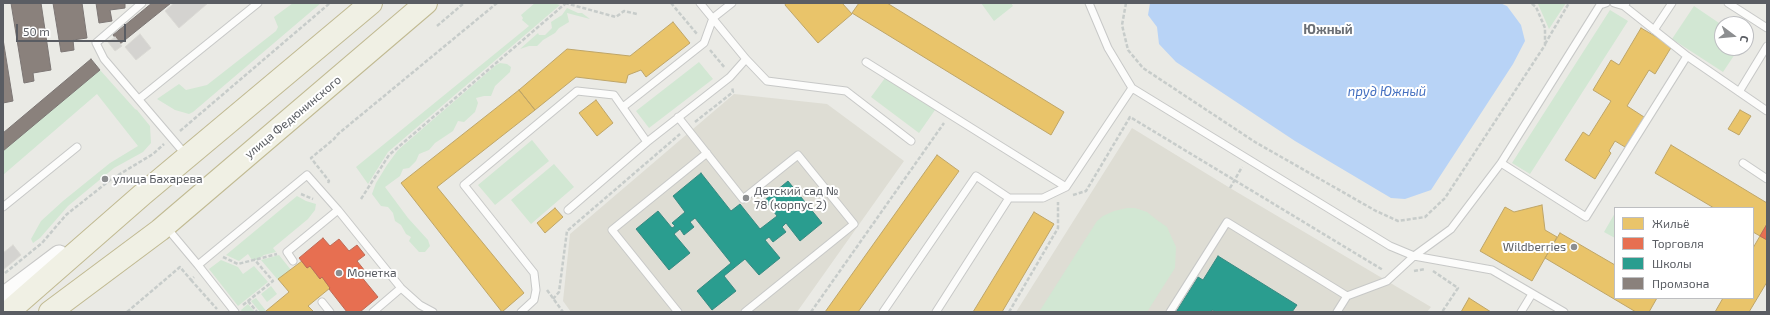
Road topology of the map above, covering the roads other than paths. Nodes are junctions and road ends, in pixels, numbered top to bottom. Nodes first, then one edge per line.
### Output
1 (142, 3) edge
2 (258, 3) edge
3 (370, 3) edge
4 (426, 3) edge
5 (700, 3) edge
6 (732, 3) edge
7 (1089, 3) edge
8 (1606, 3) edge
9 (1614, 3) edge
10 (1672, 3) edge
11 (1728, 3) edge
12 (1625, 5) edge
13 (713, 18) junction
14 (1767, 28) edge
15 (1654, 30) junction
16 (1767, 46) edge
17 (1687, 56) junction
18 (746, 59) junction
19 (866, 62) dead end
20 (1132, 88) junction
21 (1739, 92) junction
22 (139, 99) junction
23 (623, 107) junction
24 (1767, 111) edge
25 (678, 117) junction
26 (911, 141) dead end
27 (647, 142) junction
28 (77, 147) dead end
29 (707, 153) junction
30 (188, 156) junction
31 (1500, 163) junction
32 (1743, 163) dead end
33 (1767, 179) edge
34 (1066, 187) junction
35 (142, 194) junction
36 (1009, 198) junction
37 (3, 207) edge
38 (338, 210) junction
39 (568, 210) dead end
40 (163, 228) junction
41 (1414, 256) junction
42 (293, 261) dead end
43 (198, 265) junction
44 (401, 288) junction
45 (1532, 294) junction
46 (1347, 296) junction
47 (3, 297) edge
48 (322, 302) dead end
49 (8, 312) edge
50 (50, 312) edge
51 (68, 312) edge
52 (234, 312) edge
53 (330, 312) edge
54 (373, 312) edge
55 (433, 312) edge
56 (520, 312) edge
57 (678, 312) edge
58 (745, 312) edge
59 (883, 312) edge
60 (936, 312) edge
61 (1170, 312) edge
62 (1337, 312) edge
63 (1521, 312) edge
64 (1564, 312) edge

1 - 22 lane
2 - 22 lane
3 - 30 highway
4 - 40 highway, улица Федюнинского
5 - 13 lane
6 - 13 lane
7 - 20 lane
8 - 31 lane
9 - 12 lane
10 - 15 lane
11 - 14 lane
12 - 15 lane
13 - 18 lane
13 - 23 lane
15 - 17 lane
16 - 21 lane
17 - 21 lane
17 - 31 lane
18 - 25 lane
18 - 26 lane
19 - 34 lane
20 - 34 lane
20 - 41 lane
21 - 24 lane
22 - 30 lane
23 - 27 lane
23 - 56 lane
25 - 27 lane
25 - 29 lane
27 - 39 lane
28 - 37 lane
29 - 57 lane
29 - 58 lane
30 - 35 highway
31 - 41 lane
32 - 33 lane
34 - 36 lane
35 - 47 main road
35 - 49 highway
36 - 59 lane
36 - 60 lane
38 - 42 lane
38 - 43 lane
38 - 44 lane
40 - 43 lane
40 - 50 highway, улица Федюнинского
40 - 51 main road, улица Федюнинского
41 - 45 lane
41 - 46 lane
43 - 52 lane
44 - 54 lane
44 - 55 lane
45 - 63 lane
45 - 64 lane
46 - 61 lane
46 - 62 lane
48 - 53 lane

